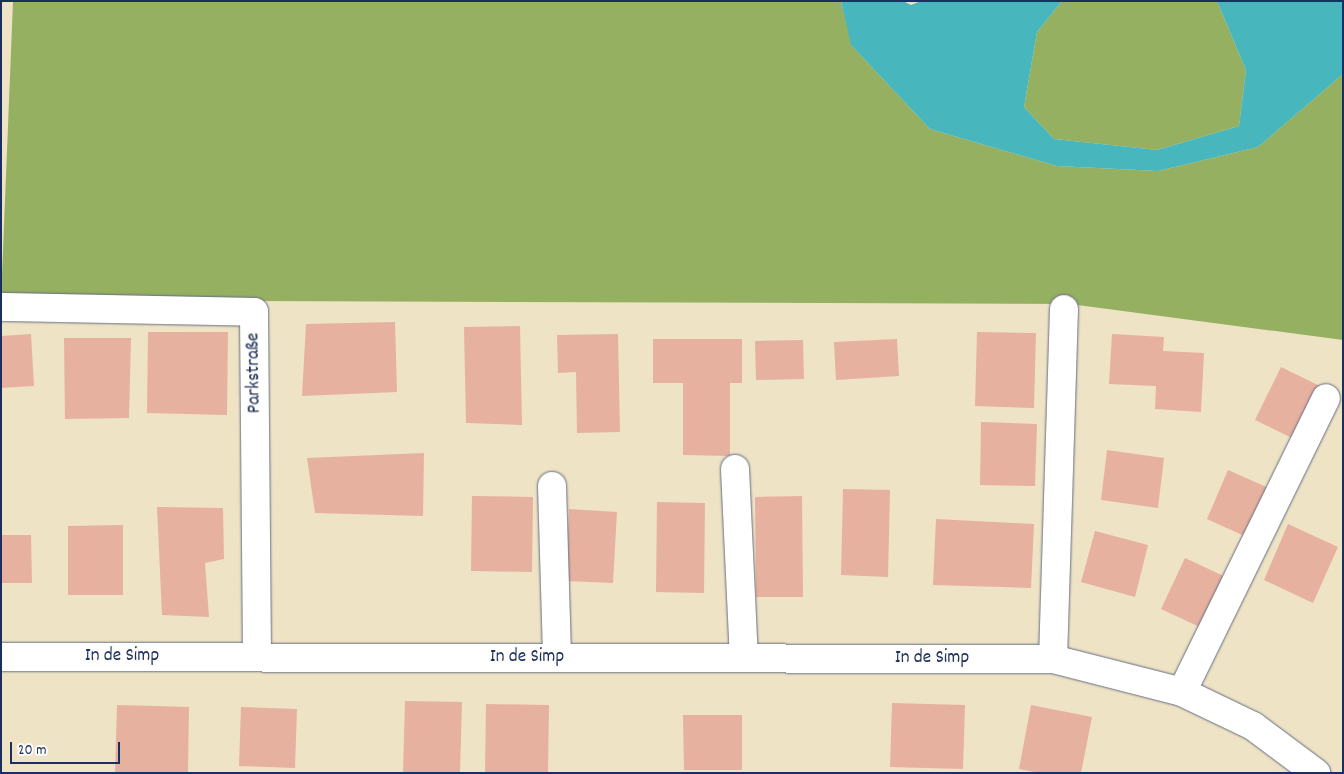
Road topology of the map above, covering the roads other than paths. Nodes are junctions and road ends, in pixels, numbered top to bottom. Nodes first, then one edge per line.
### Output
1 (1, 307) edge
2 (1064, 309) dead end
3 (1326, 398) dead end
4 (736, 469) dead end
5 (552, 486) dead end
6 (257, 656) junction
7 (1, 657) edge
8 (557, 658) junction
9 (744, 658) junction
10 (1053, 659) junction
11 (1182, 692) junction
12 (1316, 773) edge

1 - 6 street, Parkstraße
2 - 10 street
3 - 11 street
4 - 9 street
5 - 8 street
6 - 7 street, In de Simp
6 - 8 street, In de Simp
8 - 9 street, In de Simp
9 - 10 street, In de Simp
10 - 11 street, In de Simp
11 - 12 street, In de Simp

